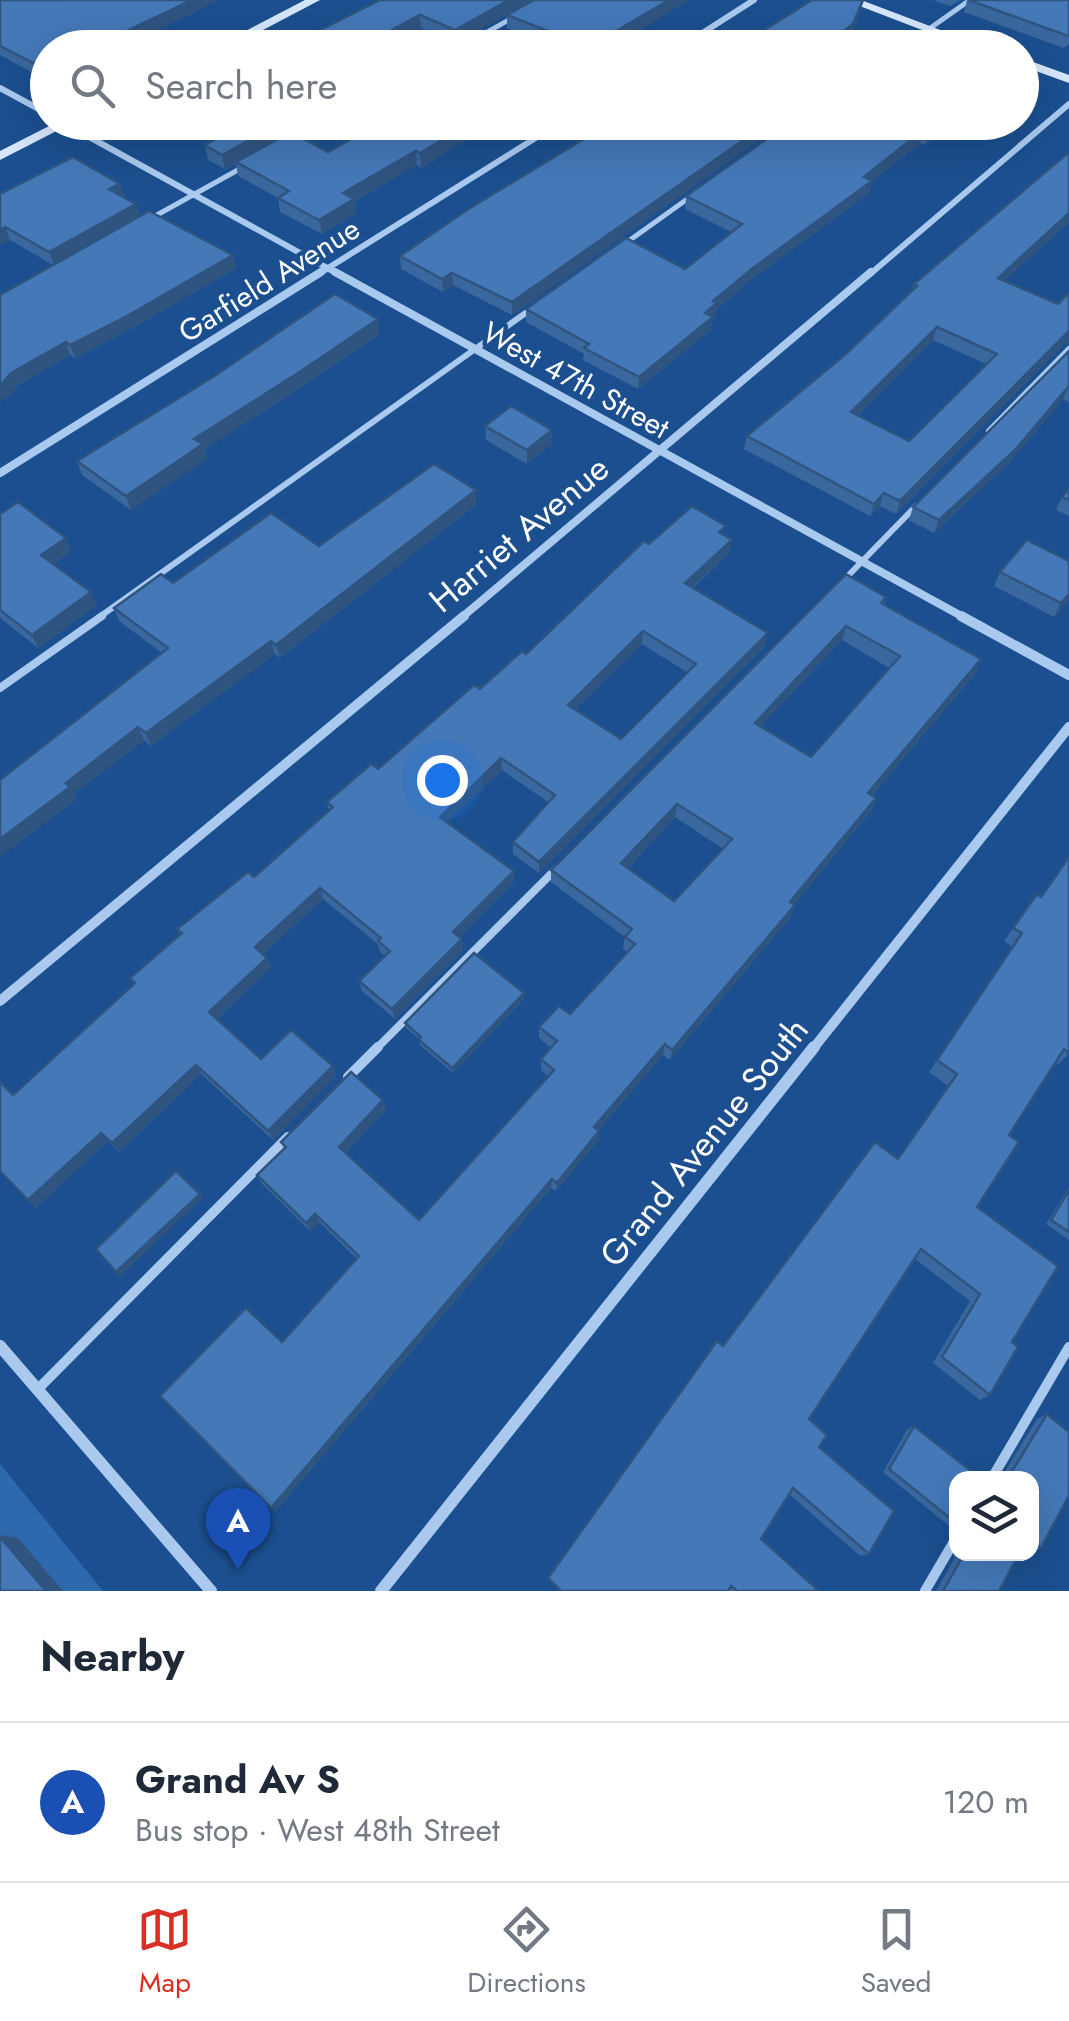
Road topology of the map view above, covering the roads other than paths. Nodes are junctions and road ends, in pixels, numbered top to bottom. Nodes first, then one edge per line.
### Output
1 (314, 0) edge
2 (754, 0) edge
3 (850, 0) edge
4 (970, 0) edge
5 (527, 10) edge
6 (929, 29) joint
7 (255, 30) edge
8 (491, 30) edge
9 (707, 30) edge
10 (1039, 68) edge
11 (1069, 79) edge
12 (0, 88) edge
13 (30, 104) edge
14 (1069, 104) edge
15 (1039, 129) edge
16 (32, 140) edge
17 (95, 140) edge
18 (291, 140) edge
19 (533, 140) edge
20 (1027, 140) edge
21 (277, 148) edge
22 (0, 156) edge
23 (261, 157) edge
24 (701, 190) edge
25 (192, 196) junction
26 (135, 227) edge
27 (606, 256) edge
28 (330, 270) junction
29 (543, 301) edge
30 (474, 349) junction
31 (1069, 349) edge
32 (975, 446) edge
33 (659, 452) junction
34 (0, 473) edge
35 (922, 500) edge
36 (862, 562) junction
37 (840, 584) edge
38 (1069, 675) edge
39 (0, 688) edge
40 (1069, 727) edge
41 (561, 864) edge
42 (0, 1001) edge
43 (338, 1087) edge
44 (296, 1129) edge
45 (0, 1346) edge
46 (1069, 1347) edge
47 (38, 1389) junction
48 (996, 1471) edge
49 (949, 1550) edge
50 (211, 1591) edge
51 (381, 1591) edge
52 (926, 1591) edge

1 - 7 main road
2 - 9 street
3 - 6 main road
4 - 6 lane
5 - 8 lane
10 - 11 main road
12 - 13 street
14 - 15 street, Harriet Avenue
16 - 22 main road
17 - 25 street, West 47th Street
18 - 21 lane
19 - 28 street, Garfield Avenue
20 - 33 street, Harriet Avenue
23 - 25 lane
24 - 27 lane
25 - 26 lane
25 - 28 street, West 47th Street
28 - 30 street, West 47th Street
28 - 34 street, Garfield Avenue
29 - 30 lane
30 - 33 street, West 47th Street
30 - 39 lane
31 - 32 lane
33 - 36 street, West 47th Street
33 - 42 street, Harriet Avenue
35 - 36 lane
36 - 37 lane
36 - 38 street, West 47th Street
40 - 51 street, Grand Avenue South
41 - 43 lane
44 - 47 lane
45 - 47 street
46 - 48 lane
47 - 50 street
49 - 52 lane

